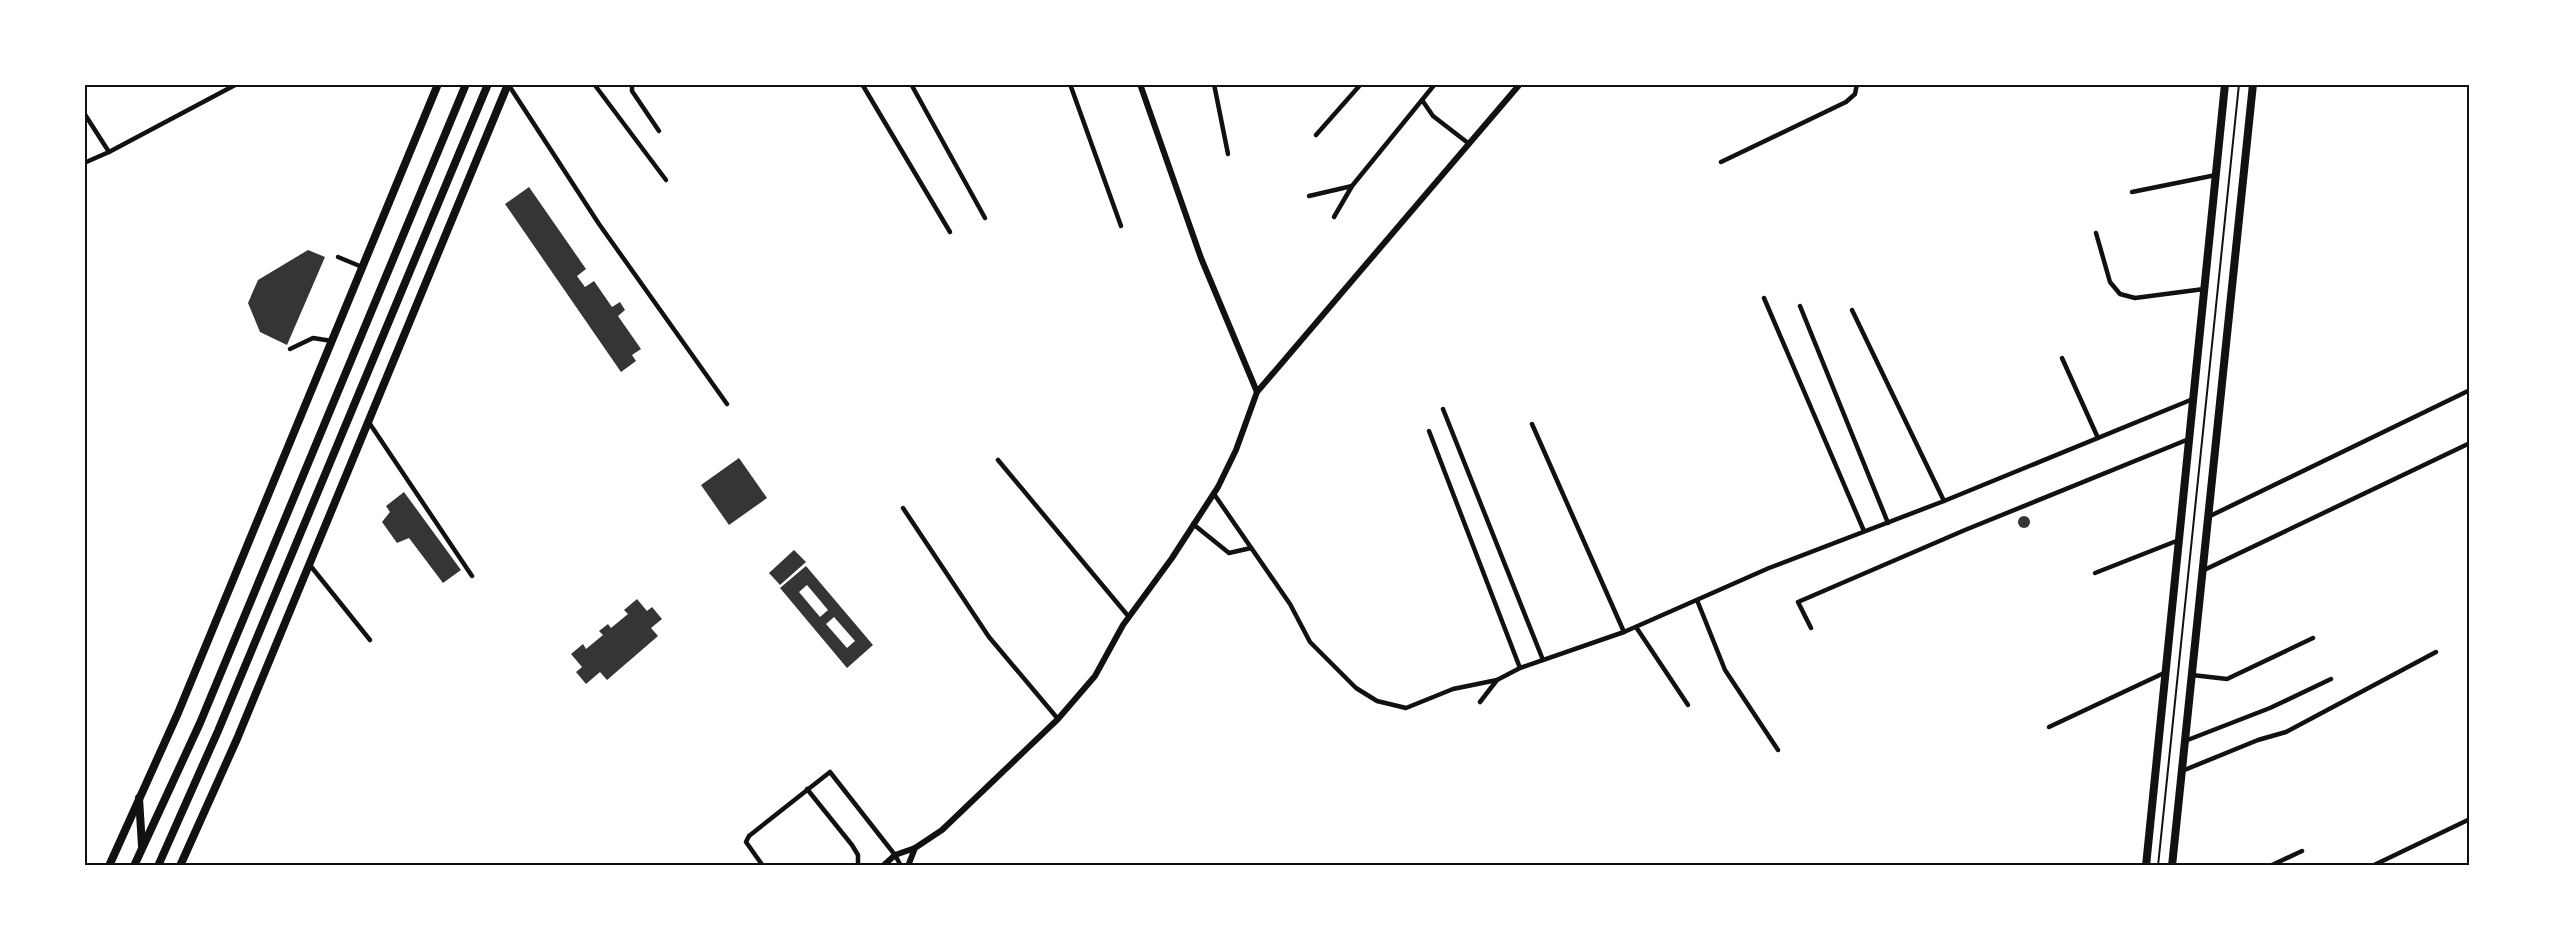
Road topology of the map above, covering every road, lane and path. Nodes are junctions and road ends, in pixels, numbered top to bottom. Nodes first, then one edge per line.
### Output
1 (237, 84) edge
2 (438, 84) edge
3 (466, 84) edge
4 (488, 84) edge
5 (508, 84) edge
6 (594, 84) edge
7 (632, 84) edge
8 (862, 84) edge
9 (911, 84) edge
10 (1070, 84) edge
11 (1140, 84) edge
12 (1214, 84) edge
13 (1361, 84) edge
14 (1435, 84) edge
15 (1520, 84) edge
16 (1857, 84) edge
17 (2225, 84) edge
18 (2239, 84) edge
19 (2253, 84) edge
20 (1422, 100) junction
21 (84, 113) edge
22 (659, 131) dead end
23 (1316, 135) dead end
24 (1468, 143) junction
25 (109, 152) junction
26 (1228, 154) dead end
27 (1721, 162) dead end
28 (84, 163) edge
29 (2216, 175) junction
30 (666, 180) dead end
31 (1352, 186) junction
32 (2132, 192) dead end
33 (1309, 196) dead end
34 (1334, 217) dead end
35 (985, 218) dead end
36 (1121, 226) dead end
37 (950, 232) dead end
38 (2096, 233) dead end
39 (338, 257) dead end
40 (362, 267) junction
41 (2205, 289) junction
42 (1764, 298) dead end
43 (1800, 306) dead end
44 (1852, 310) dead end
45 (332, 340) junction
46 (290, 349) dead end
47 (2062, 358) dead end
48 (2470, 390) edge
49 (1257, 392) junction
50 (2193, 399) junction
51 (727, 404) dead end
52 (1443, 409) dead end
53 (368, 421) junction
54 (1532, 424) dead end
55 (1430, 431) dead end
56 (2098, 438) junction
57 (2189, 439) junction
58 (2470, 443) edge
59 (999, 460) dead end
60 (1213, 493) junction
61 (1944, 501) junction
62 (903, 508) dead end
63 (2208, 517) junction
64 (1888, 523) junction
65 (1193, 524) junction
66 (1864, 531) junction
67 (2179, 540) junction
68 (1251, 548) junction
69 (309, 564) junction
70 (2202, 571) junction
71 (2095, 573) dead end
72 (472, 576) dead end
73 (1697, 600) junction
74 (1129, 617) junction
75 (1636, 627) junction
76 (1811, 628) dead end
77 (1624, 632) junction
78 (2313, 638) dead end
79 (370, 640) dead end
80 (2436, 652) dead end
81 (1543, 660) junction
82 (1520, 668) junction
83 (2164, 674) junction
84 (2192, 675) junction
85 (2331, 679) dead end
86 (1497, 680) junction
87 (1480, 702) dead end
88 (1688, 705) dead end
89 (1058, 719) junction
90 (2049, 727) dead end
91 (2185, 741) junction
92 (1778, 750) dead end
93 (2182, 771) junction
94 (807, 789) junction
95 (139, 798) junction
96 (2470, 819) edge
97 (142, 847) junction
98 (915, 848) junction
99 (2302, 851) dead end
100 (896, 855) junction
101 (109, 866) edge
102 (134, 866) edge
103 (158, 866) edge
104 (180, 866) edge
105 (763, 866) edge
106 (858, 866) edge
107 (883, 866) edge
108 (901, 866) edge
109 (908, 866) edge
110 (2146, 866) edge
111 (2158, 866) edge
112 (2172, 866) edge
113 (2270, 866) edge
114 (2372, 866) edge

1 - 25 street
2 - 40 main road
3 - 97 main road
4 - 103 main road
5 - 51 street
5 - 53 main road
6 - 30 street
7 - 22 street
8 - 37 street
9 - 35 street
10 - 36 street
11 - 49 street
12 - 26 street
13 - 23 street
14 - 20 street
15 - 24 street
16 - 27 street
17 - 29 main road
18 - 111 lane
19 - 63 main road
20 - 24 street
20 - 31 street
21 - 25 street
24 - 49 street
25 - 28 street
29 - 32 street
29 - 41 main road
31 - 33 street
31 - 34 street
38 - 41 street
39 - 40 street
40 - 45 main road
41 - 50 main road
42 - 66 street
43 - 64 street
44 - 61 street
45 - 46 street
45 - 95 main road
47 - 56 street
48 - 63 street
49 - 60 street
50 - 56 street
50 - 57 main road
52 - 81 street
53 - 69 main road
53 - 72 street
54 - 77 street
55 - 82 street
56 - 61 street
57 - 67 main road
57 - 76 street
58 - 70 street
59 - 74 street
60 - 65 street
60 - 68 street
61 - 64 street
62 - 89 street
63 - 70 main road
64 - 66 street
65 - 68 street
65 - 74 street
66 - 73 street
67 - 71 street
67 - 83 main road
68 - 86 street
69 - 79 street
69 - 104 main road
70 - 84 main road
73 - 75 street
73 - 92 street
74 - 89 street
75 - 77 street
75 - 88 street
77 - 81 street
78 - 84 street
80 - 93 street
81 - 82 street
82 - 86 street
83 - 90 street
83 - 110 main road
84 - 91 main road
85 - 91 street
86 - 87 street
89 - 98 street
91 - 93 main road
93 - 112 main road
94 - 100 street
94 - 105 street
94 - 106 street
95 - 97 main road
95 - 101 main road
96 - 114 street
97 - 102 main road
98 - 100 street
98 - 109 street
99 - 113 street
100 - 107 street
100 - 108 street

